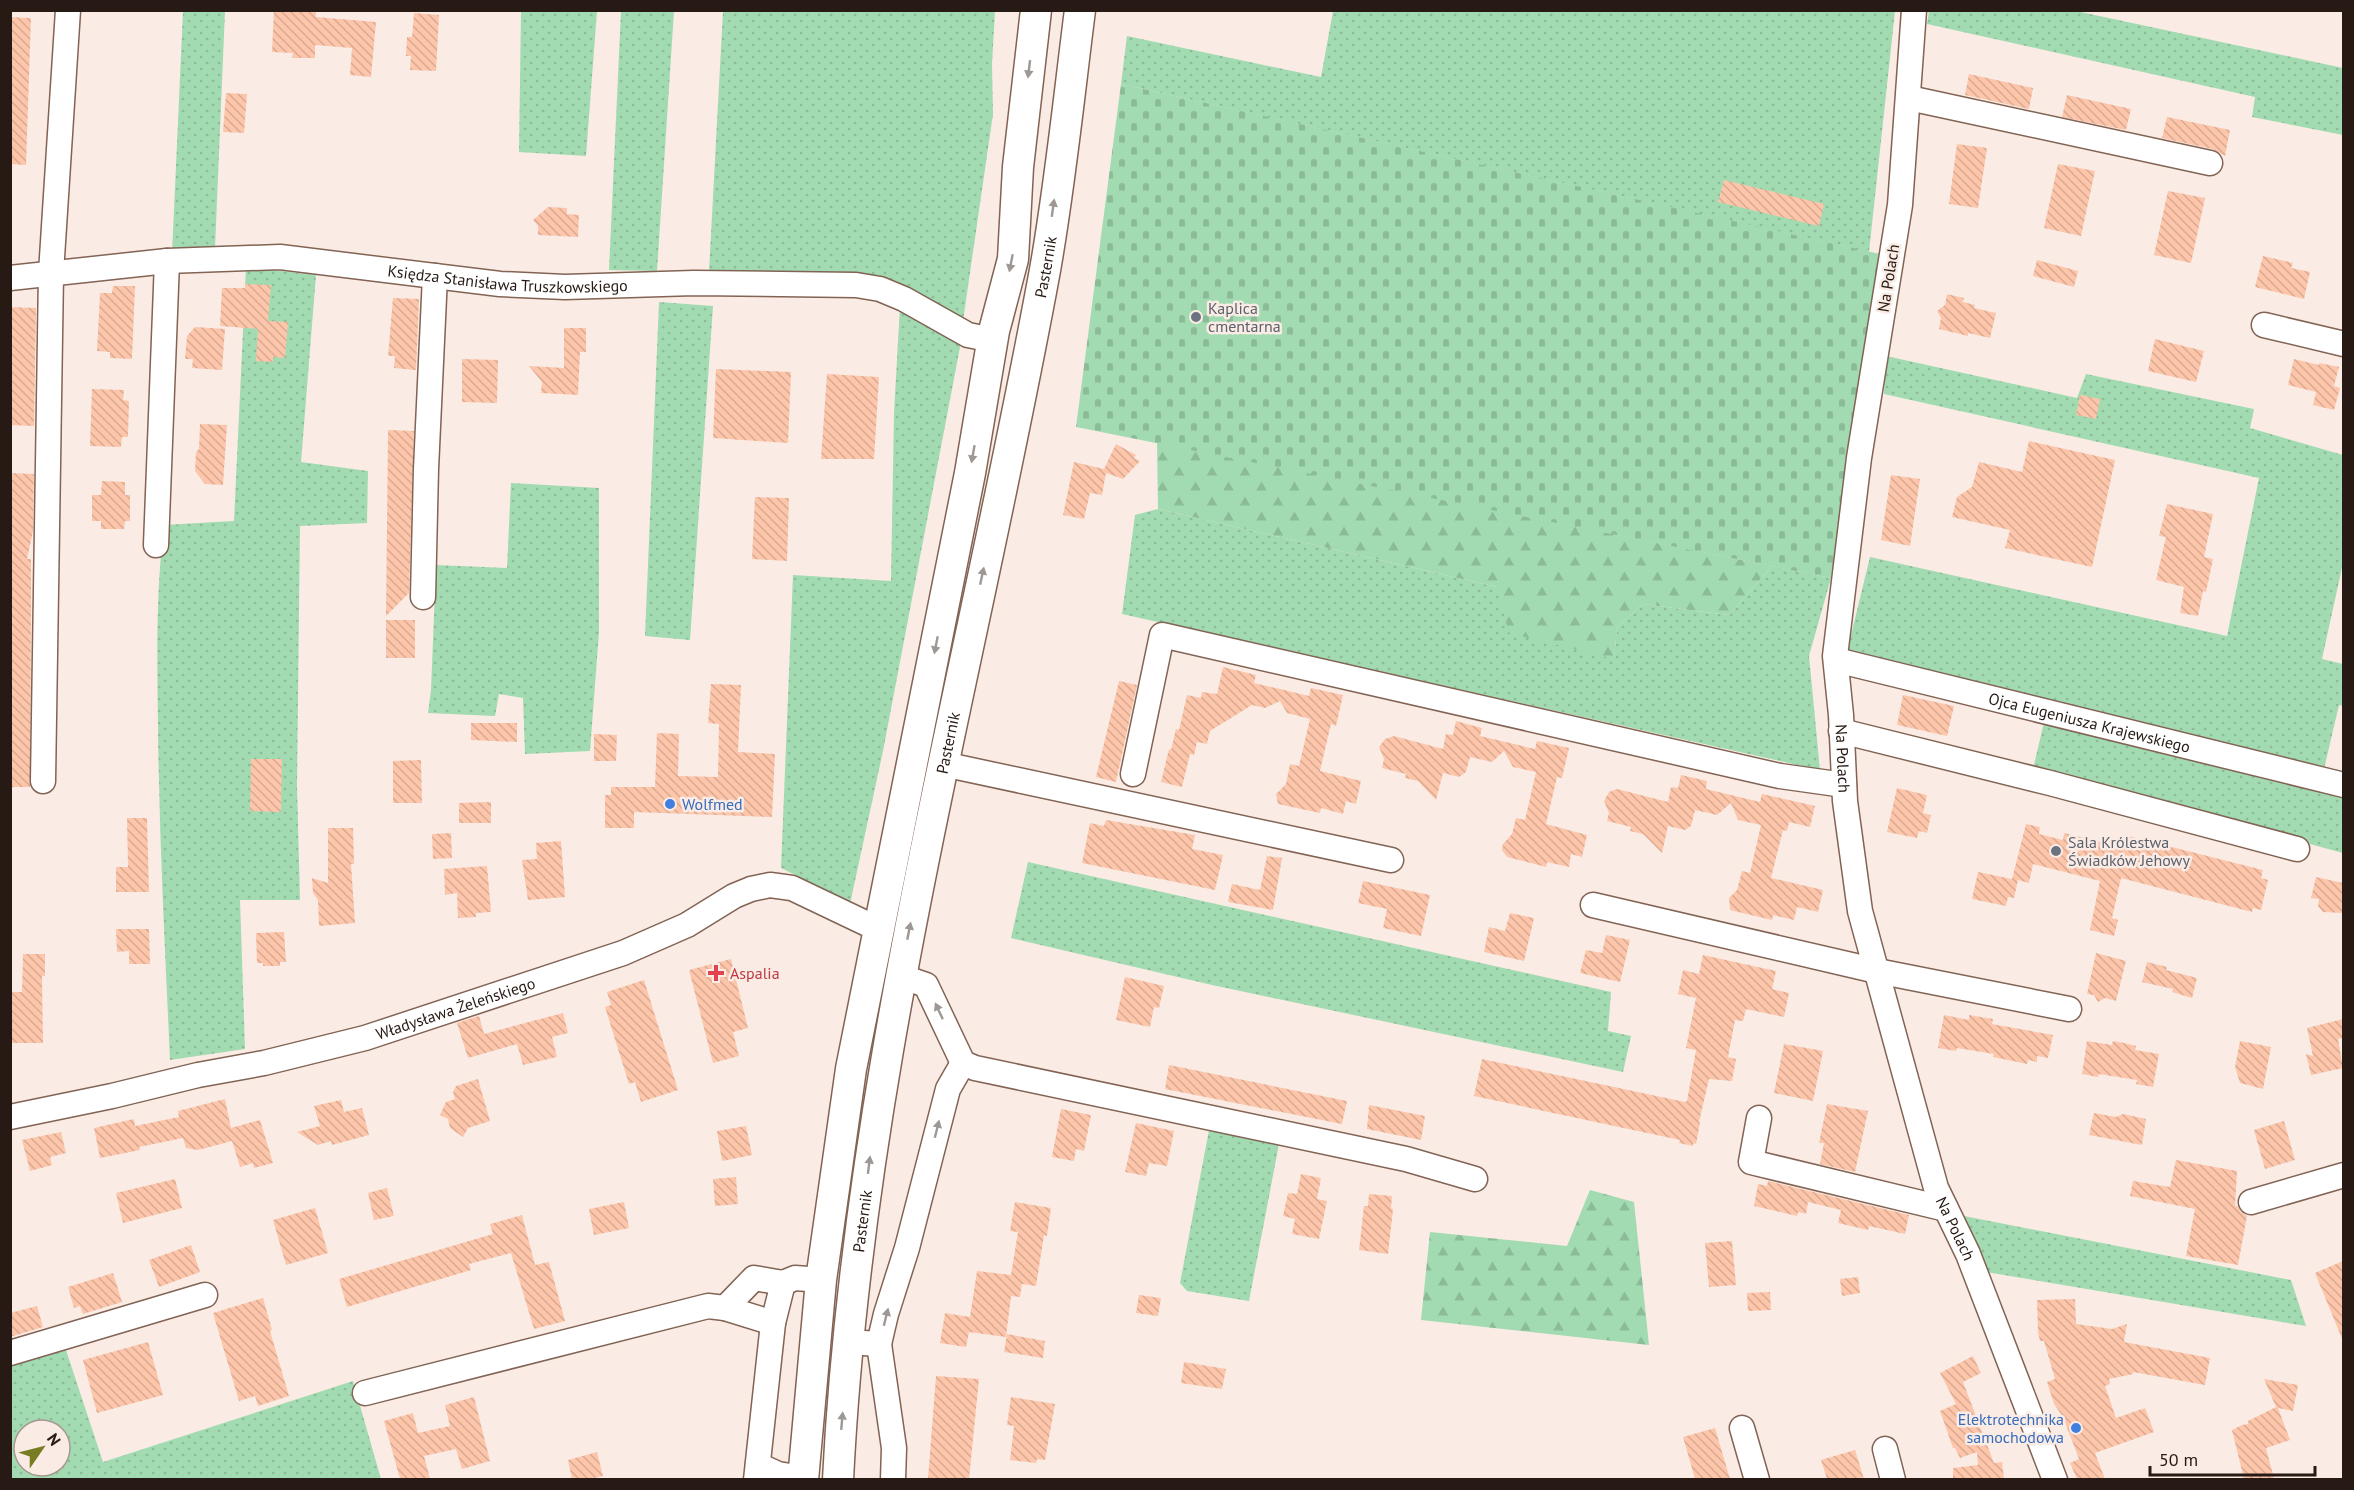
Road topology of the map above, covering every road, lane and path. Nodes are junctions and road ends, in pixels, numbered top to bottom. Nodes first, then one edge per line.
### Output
1 (68, 10) edge
2 (1036, 10) edge
3 (1080, 10) edge
4 (1914, 10) edge
5 (1909, 98) junction
6 (2210, 163) dead end
7 (167, 261) junction
8 (51, 273) junction
9 (435, 276) junction
10 (10, 278) edge
11 (2264, 325) dead end
12 (993, 340) junction
13 (2343, 344) edge
14 (156, 545) dead end
15 (423, 597) dead end
16 (1836, 660) junction
17 (1841, 731) junction
18 (942, 764) junction
19 (1133, 774) dead end
20 (42, 782) dead end
21 (1844, 785) junction
22 (2343, 785) edge
23 (2298, 849) dead end
24 (1391, 860) dead end
25 (1593, 905) dead end
26 (880, 930) junction
27 (1876, 971) junction
28 (900, 976) junction
29 (2069, 1009) dead end
30 (963, 1063) junction
31 (10, 1117) edge
32 (1759, 1118) dead end
33 (2343, 1175) edge
34 (1475, 1179) dead end
35 (2251, 1202) dead end
36 (1946, 1209) junction
37 (821, 1280) junction
38 (783, 1283) junction
39 (205, 1295) dead end
40 (725, 1308) junction
41 (773, 1323) junction
42 (848, 1342) junction
43 (879, 1344) junction
44 (10, 1353) edge
45 (365, 1393) dead end
46 (1742, 1428) dead end
47 (1885, 1449) dead end
48 (757, 1472) edge
49 (803, 1479) edge
50 (838, 1479) edge
51 (893, 1479) edge
52 (1756, 1479) edge
53 (1893, 1479) edge
54 (2055, 1479) edge

1 - 8 street
2 -> 12 main road, Pasternik
18 -> 3 main road, Pasternik
4 - 5 street, Na Polach
5 - 6 street
5 - 16 street, Na Polach
7 - 8 street, Księdza Stanisława Truszkowskiego
7 - 9 street, Księdza Stanisława Truszkowskiego
7 - 14 street
8 - 10 street, Księdza Stanisława Truszkowskiego
8 - 20 street
9 - 12 street, Księdza Stanisława Truszkowskiego
9 - 15 street
11 - 13 street
12 -> 26 main road, Pasternik
16 - 17 street, Na Polach
16 - 22 street, Ojca Eugeniusza Krajewskiego
17 - 21 street, Na Polach
17 - 23 street
18 - 24 street
28 -> 18 main road, Pasternik
19 - 21 street
21 - 27 street, Na Polach
25 - 27 street
26 - 31 street, Władysława Żeleńskiego
26 - 37 main road, Pasternik
27 - 29 street
27 - 36 street, Na Polach
30 -> 28 street
42 -> 28 main road, Pasternik
30 - 34 street
43 -> 30 street
32 - 36 street
33 - 35 street
36 - 54 street, Na Polach
37 - 38 street
37 - 49 main road, Pasternik
38 - 40 street
38 - 41 street
39 - 44 street
40 - 41 street
40 - 45 street
41 - 48 street
42 - 43 street
50 -> 42 main road, Pasternik
43 - 51 street
46 - 52 street
47 - 53 street
48 - 49 street

